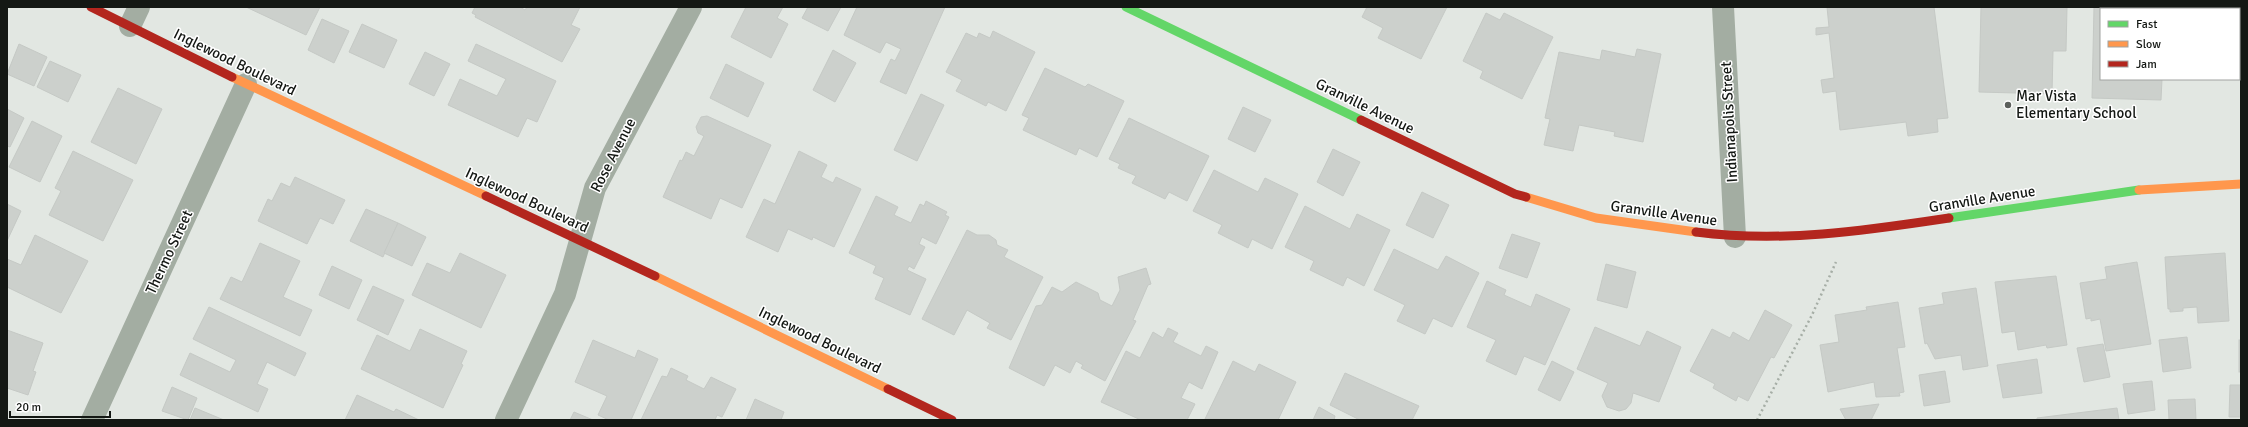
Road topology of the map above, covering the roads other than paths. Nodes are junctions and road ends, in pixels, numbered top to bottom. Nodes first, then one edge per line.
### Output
1 (90, 7) edge
2 (139, 7) edge
3 (691, 7) edge
4 (1126, 7) edge
5 (1723, 7) edge
6 (130, 26) junction
7 (246, 84) junction
8 (2241, 184) edge
9 (1735, 237) junction
10 (580, 240) junction
11 (92, 420) edge
12 (506, 420) edge
13 (952, 420) edge

1 - 6 street, Inglewood Boulevard
2 - 6 street
3 - 10 street, Rose Avenue
4 - 9 street, Granville Avenue
5 - 9 street, Indianapolis Street
6 - 7 street, Inglewood Boulevard
7 - 10 street, Inglewood Boulevard
7 - 11 street, Thermo Street
8 - 9 street, Granville Avenue
10 - 12 street, Rose Avenue
10 - 13 street, Inglewood Boulevard

